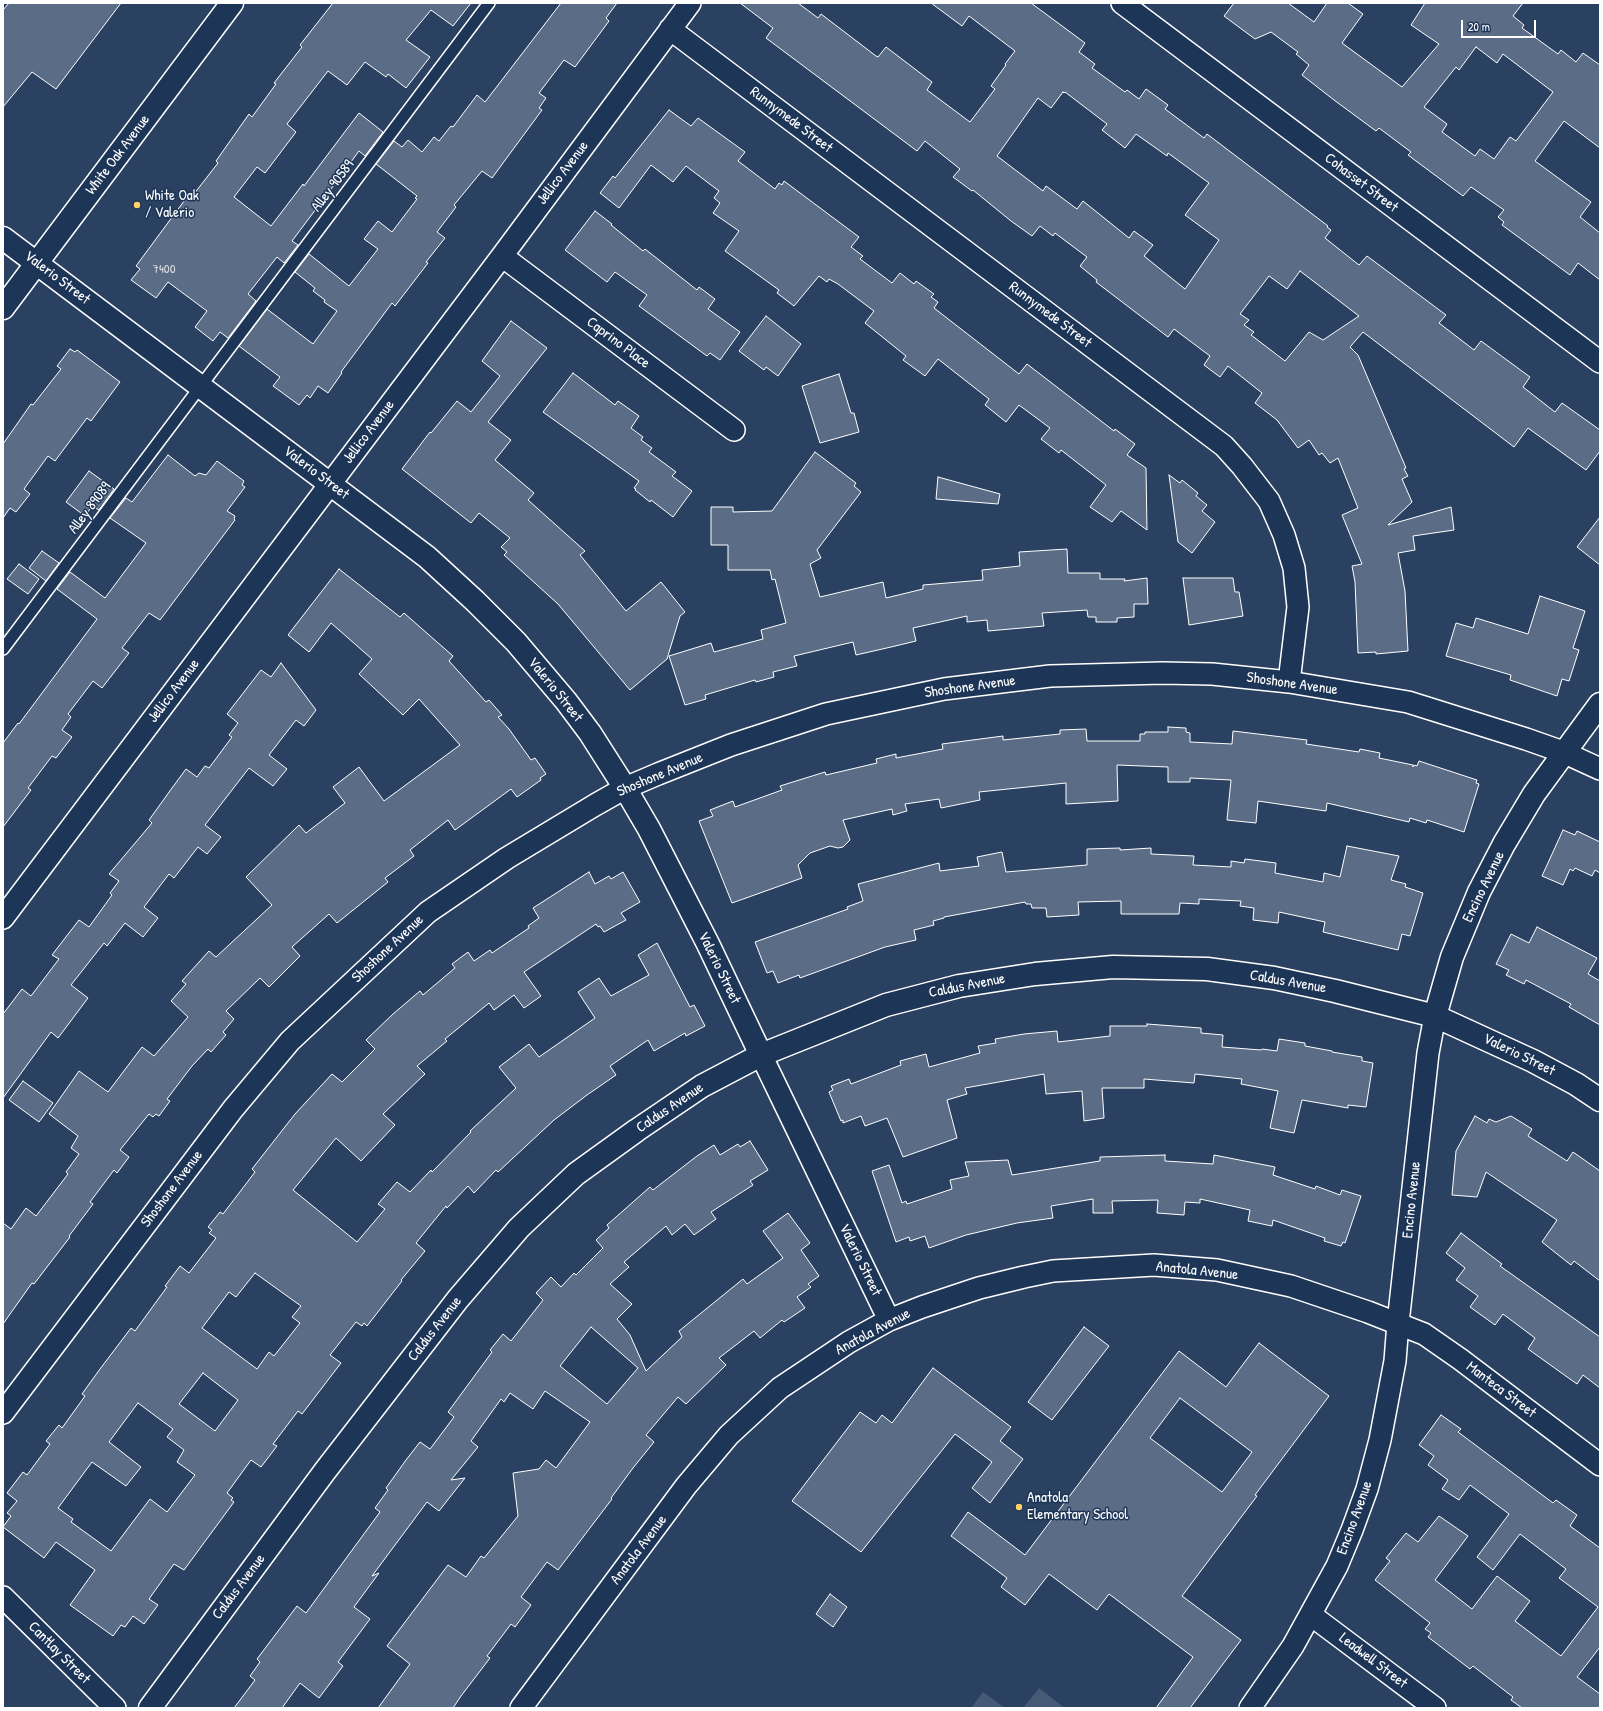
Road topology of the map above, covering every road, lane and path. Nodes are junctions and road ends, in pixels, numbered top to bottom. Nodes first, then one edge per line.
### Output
1 (232, 3) edge
2 (489, 3) edge
3 (690, 3) edge
4 (1122, 3) edge
5 (670, 30) junction
6 (3, 238) edge
7 (502, 256) junction
8 (36, 263) junction
9 (3, 308) edge
10 (1600, 362) edge
11 (201, 386) junction
12 (734, 430) dead end
13 (329, 484) junction
14 (3, 649) edge
15 (1289, 682) junction
16 (1600, 704) edge
17 (1563, 752) junction
18 (1600, 769) edge
19 (625, 788) junction
20 (3, 918) edge
21 (1435, 1016) junction
22 (761, 1054) junction
23 (1600, 1100) edge
24 (889, 1320) junction
25 (1398, 1323) junction
26 (3, 1413) edge
27 (1600, 1465) edge
28 (3, 1597) edge
29 (1311, 1615) junction
30 (115, 1708) edge
31 (150, 1708) edge
32 (521, 1708) edge
33 (1250, 1708) edge
34 (1435, 1708) edge

1 - 8 street, White Oak Avenue
2 - 11 lane, Alley 90589
3 - 5 street, Jellico Avenue
4 - 10 street, Cohasset Street
5 - 7 street, Jellico Avenue
5 - 15 street, Runnymede Street
6 - 8 street, Valerio Street
7 - 12 street, Caprino Place
7 - 13 street, Jellico Avenue
8 - 9 street, White Oak Avenue
8 - 11 street, Valerio Street
11 - 13 street, Valerio Street
11 - 14 lane, Alley 89089
13 - 19 street, Valerio Street
13 - 20 street, Jellico Avenue
15 - 17 street, Shoshone Avenue
15 - 19 street, Shoshone Avenue
16 - 17 street, Encino Avenue
17 - 18 street
17 - 21 street, Encino Avenue
19 - 22 street, Valerio Street
19 - 26 street, Shoshone Avenue
21 - 22 street, Caldus Avenue
21 - 23 street, Valerio Street
21 - 25 street, Encino Avenue
22 - 24 street, Valerio Street
22 - 31 street, Caldus Avenue
24 - 25 street, Anatola Avenue
24 - 32 street, Anatola Avenue
25 - 27 street, Manteca Street
25 - 29 street, Encino Avenue
28 - 30 street, Cantlay Street
29 - 33 street, Encino Avenue
29 - 34 street, Leadwell Street

